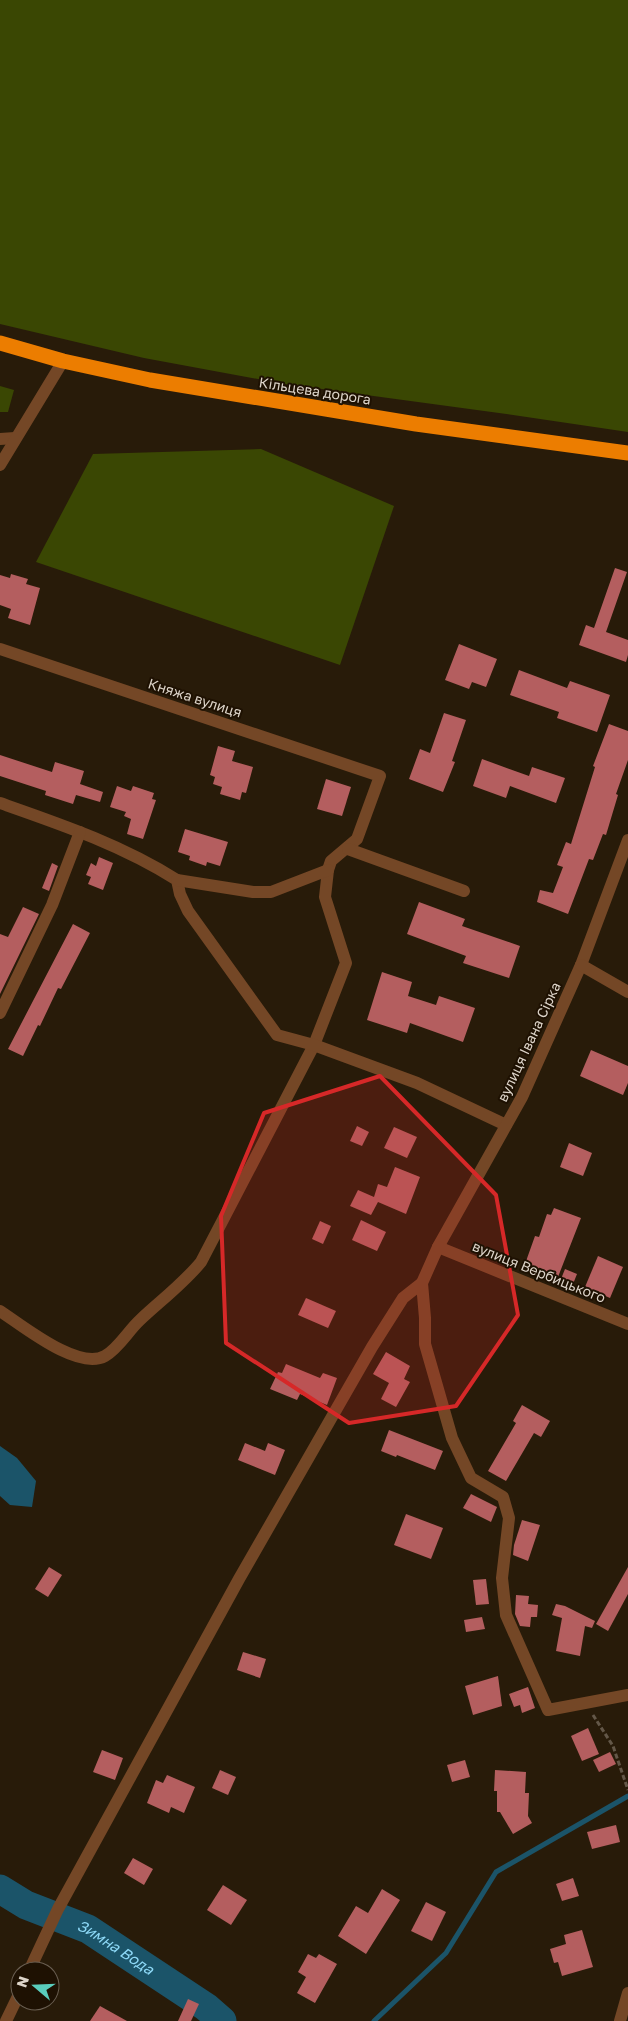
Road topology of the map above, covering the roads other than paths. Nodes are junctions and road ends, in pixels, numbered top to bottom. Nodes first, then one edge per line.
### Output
1 (0, 343) edge
2 (63, 361) junction
3 (15, 438) junction
4 (0, 439) edge
5 (628, 453) edge
6 (0, 465) edge
7 (0, 650) edge
8 (0, 803) edge
9 (80, 832) junction
10 (628, 840) edge
11 (348, 849) junction
12 (328, 870) junction
13 (176, 880) junction
14 (464, 891) dead end
15 (580, 965) junction
16 (628, 992) edge
17 (0, 1013) edge
18 (314, 1045) junction
19 (506, 1125) junction
20 (438, 1247) junction
21 (422, 1283) junction
22 (0, 1311) edge
23 (628, 1324) edge
24 (628, 1696) edge
25 (35, 1961) edge
26 (628, 1993) edge
27 (620, 2021) edge

1 - 2 highway, Кільцева дорога
2 - 3 street
2 - 5 highway, Кільцева дорога
3 - 4 street
3 - 6 street
7 - 11 street, Княжа вулиця
8 - 9 street
9 - 13 street
9 - 17 street
10 - 15 street, вулиця Івана Сірка
11 - 12 street
11 - 14 street
12 - 13 street
12 - 18 street
13 - 18 street
15 - 16 street
15 - 19 street, вулиця Івана Сірка
18 - 19 street
18 - 22 street
19 - 20 street, вулиця Івана Сірка
20 - 21 street, вулиця Івана Сірка
20 - 23 street, вулиця Вербицького
21 - 24 street
21 - 25 street
26 - 27 street

